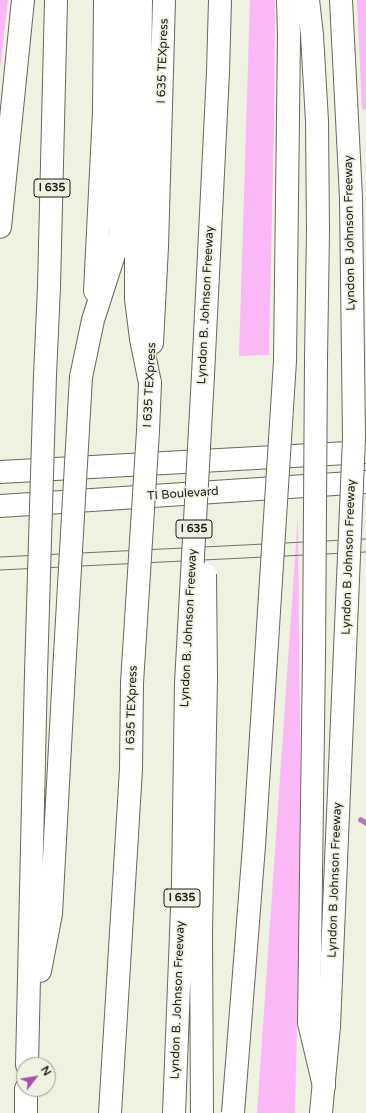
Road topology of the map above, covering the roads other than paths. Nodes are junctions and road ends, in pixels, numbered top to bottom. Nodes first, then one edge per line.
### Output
1 (23, 0) edge
2 (56, 0) edge
3 (105, 0) edge
4 (126, 0) edge
5 (141, 0) edge
6 (164, 0) edge
7 (220, 0) edge
8 (288, 0) edge
9 (308, 0) edge
10 (341, 0) edge
11 (0, 227) edge
12 (93, 320) junction
13 (150, 383) junction
14 (366, 452) edge
15 (0, 472) edge
16 (366, 482) edge
17 (0, 506) edge
18 (196, 681) junction
19 (319, 1025) junction
20 (28, 1035) junction
21 (27, 1057) edge
22 (26, 1097) edge
23 (26, 1113) edge
24 (110, 1113) edge
25 (174, 1113) edge
26 (202, 1113) edge
27 (233, 1113) edge
28 (322, 1113) edge

1 - 11 main road
2 - 20 main road, I 635, bridge
3 - 12 main road
4 - 12 main road
5 - 13 main road
6 - 13 main road, I 635 TEXpress
7 - 18 main road, Lyndon B. Johnson Freeway / I 635, bridge
8 - 27 main road, bridge
9 - 19 main road, bridge
10 - 19 main road, Lyndon B Johnson Freeway, bridge
12 - 20 main road, bridge
13 - 24 main road, I 635 TEXpress, bridge
14 - 15 main road
16 - 17 main road, TI Boulevard
18 - 25 main road, Lyndon B. Johnson Freeway / I 635
18 - 26 main road
19 - 28 main road
20 - 21 main road, I 635
22 - 23 main road

